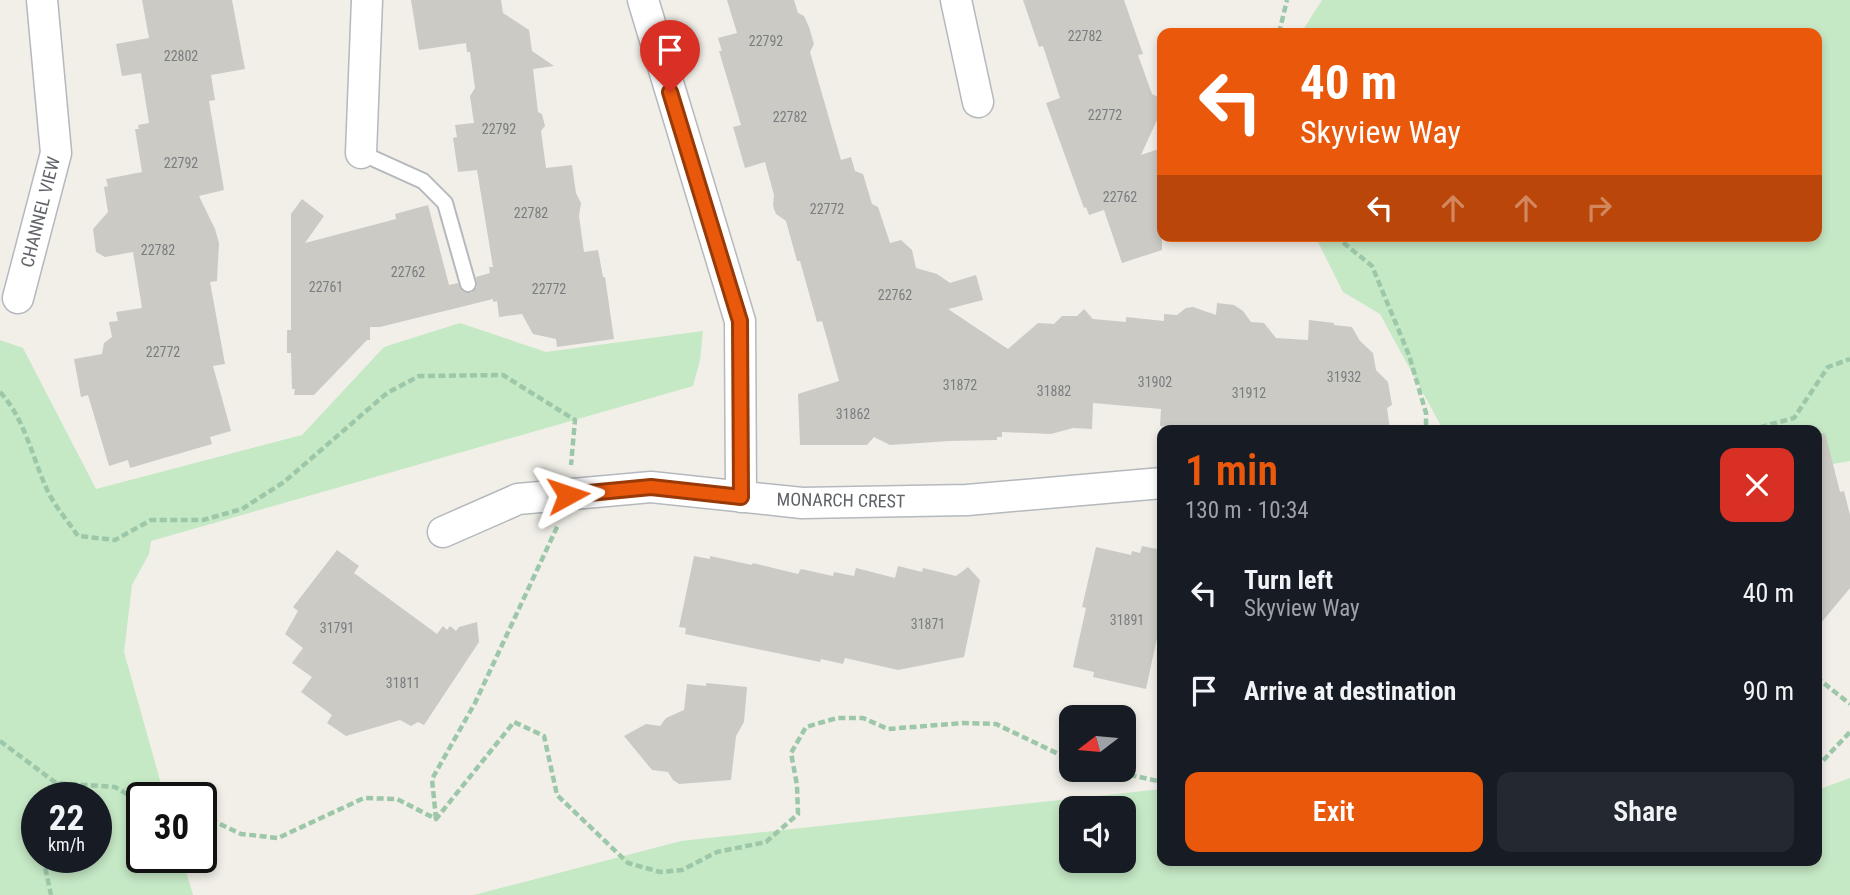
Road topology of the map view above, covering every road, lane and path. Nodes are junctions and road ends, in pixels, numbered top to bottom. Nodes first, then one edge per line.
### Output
1 (42, 0) edge
2 (367, 0) edge
3 (643, 0) edge
4 (956, 0) edge
5 (1287, 0) edge
6 (1280, 28) edge
7 (978, 102) dead end
8 (360, 153) joint
9 (1342, 242) edge
10 (468, 284) dead end
11 (18, 298) dead end
12 (1850, 359) edge
13 (0, 392) edge
14 (1426, 425) edge
15 (1768, 425) edge
16 (1157, 483) edge
17 (568, 495) junction
18 (741, 497) junction
19 (443, 532) dead end
20 (1822, 682) edge
21 (1850, 704) edge
22 (1850, 732) edge
23 (0, 741) edge
24 (1059, 754) edge
25 (1822, 762) edge
26 (1136, 776) edge
27 (1157, 781) edge
28 (55, 782) edge
29 (436, 819) junction
30 (217, 823) edge
31 (46, 873) edge
32 (51, 895) edge

1 - 11 street, CHANNEL VIEW
2 - 8 street
3 - 18 street
4 - 7 street
5 - 6 path
8 - 10 lane
9 - 14 path
12 - 15 path
13 - 17 path
16 - 18 street, MONARCH CREST
17 - 18 street, MONARCH CREST
17 - 19 street, MONARCH CREST
17 - 29 path
20 - 21 path
22 - 25 path
23 - 28 path
24 - 29 path
26 - 27 path
29 - 30 path
31 - 32 path

